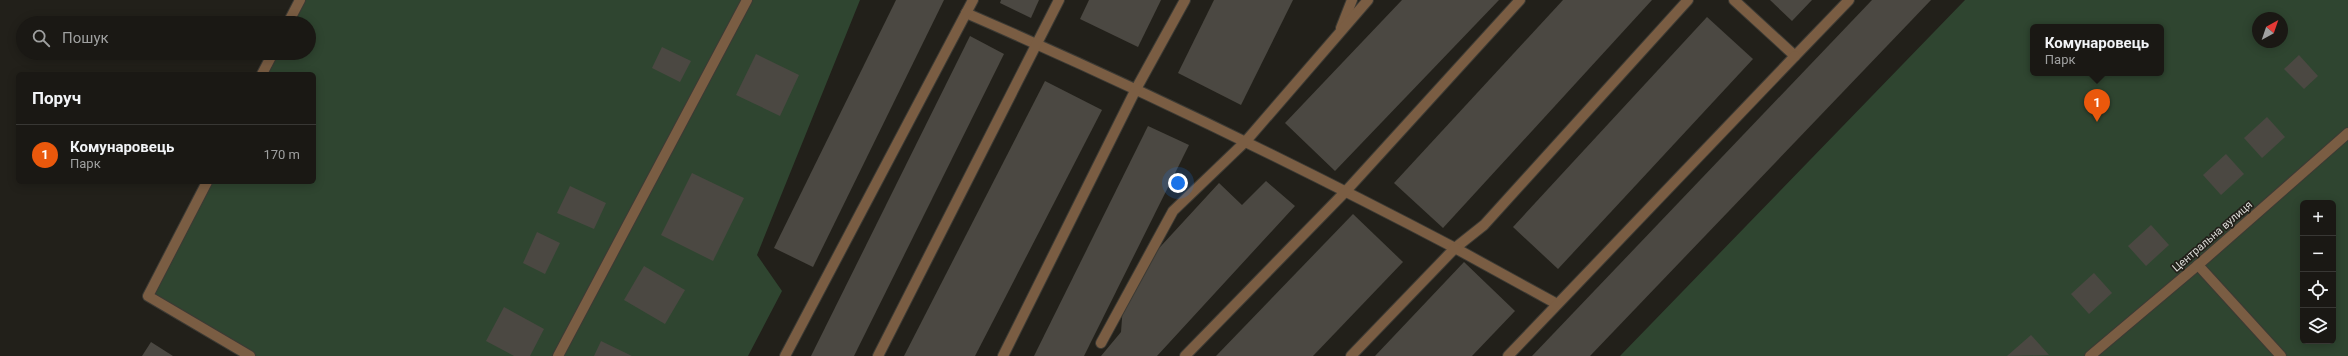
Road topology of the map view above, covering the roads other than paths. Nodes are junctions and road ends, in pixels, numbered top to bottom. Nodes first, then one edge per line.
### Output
1 (300, 0) edge
2 (747, 0) edge
3 (974, 0) edge
4 (1059, 0) edge
5 (1185, 0) edge
6 (1352, 0) edge
7 (1368, 0) edge
8 (1520, 0) edge
9 (1688, 0) edge
10 (1734, 0) edge
11 (1849, 0) edge
12 (966, 13) junction
13 (292, 16) edge
14 (1338, 36) junction
15 (1038, 44) junction
16 (1795, 56) junction
17 (269, 60) edge
18 (263, 72) edge
19 (1136, 89) junction
20 (2348, 133) edge
21 (1246, 141) junction
22 (206, 184) edge
23 (1346, 191) junction
24 (1455, 248) junction
25 (2198, 265) junction
26 (1558, 304) junction
27 (1101, 343) dead end
28 (250, 356) edge
29 (558, 356) edge
30 (785, 356) edge
31 (878, 356) edge
32 (1003, 356) edge
33 (1186, 356) edge
34 (1351, 356) edge
35 (1508, 356) edge
36 (2090, 356) edge
37 (2281, 356) edge

1 - 13 street
2 - 29 street
3 - 12 street
4 - 15 street
5 - 19 street
6 - 14 street
7 - 14 street
8 - 23 street
9 - 24 street
10 - 16 street
11 - 16 street
12 - 15 street
12 - 30 street
14 - 21 street
15 - 19 street
15 - 31 street
16 - 26 street
17 - 18 street
19 - 21 street
19 - 32 street
20 - 25 street, Центральна вулиця
21 - 23 street
21 - 27 street
22 - 28 street
23 - 24 street
23 - 33 street
24 - 26 street
24 - 34 street
25 - 36 street, Центральна вулиця
25 - 37 street
26 - 35 street

